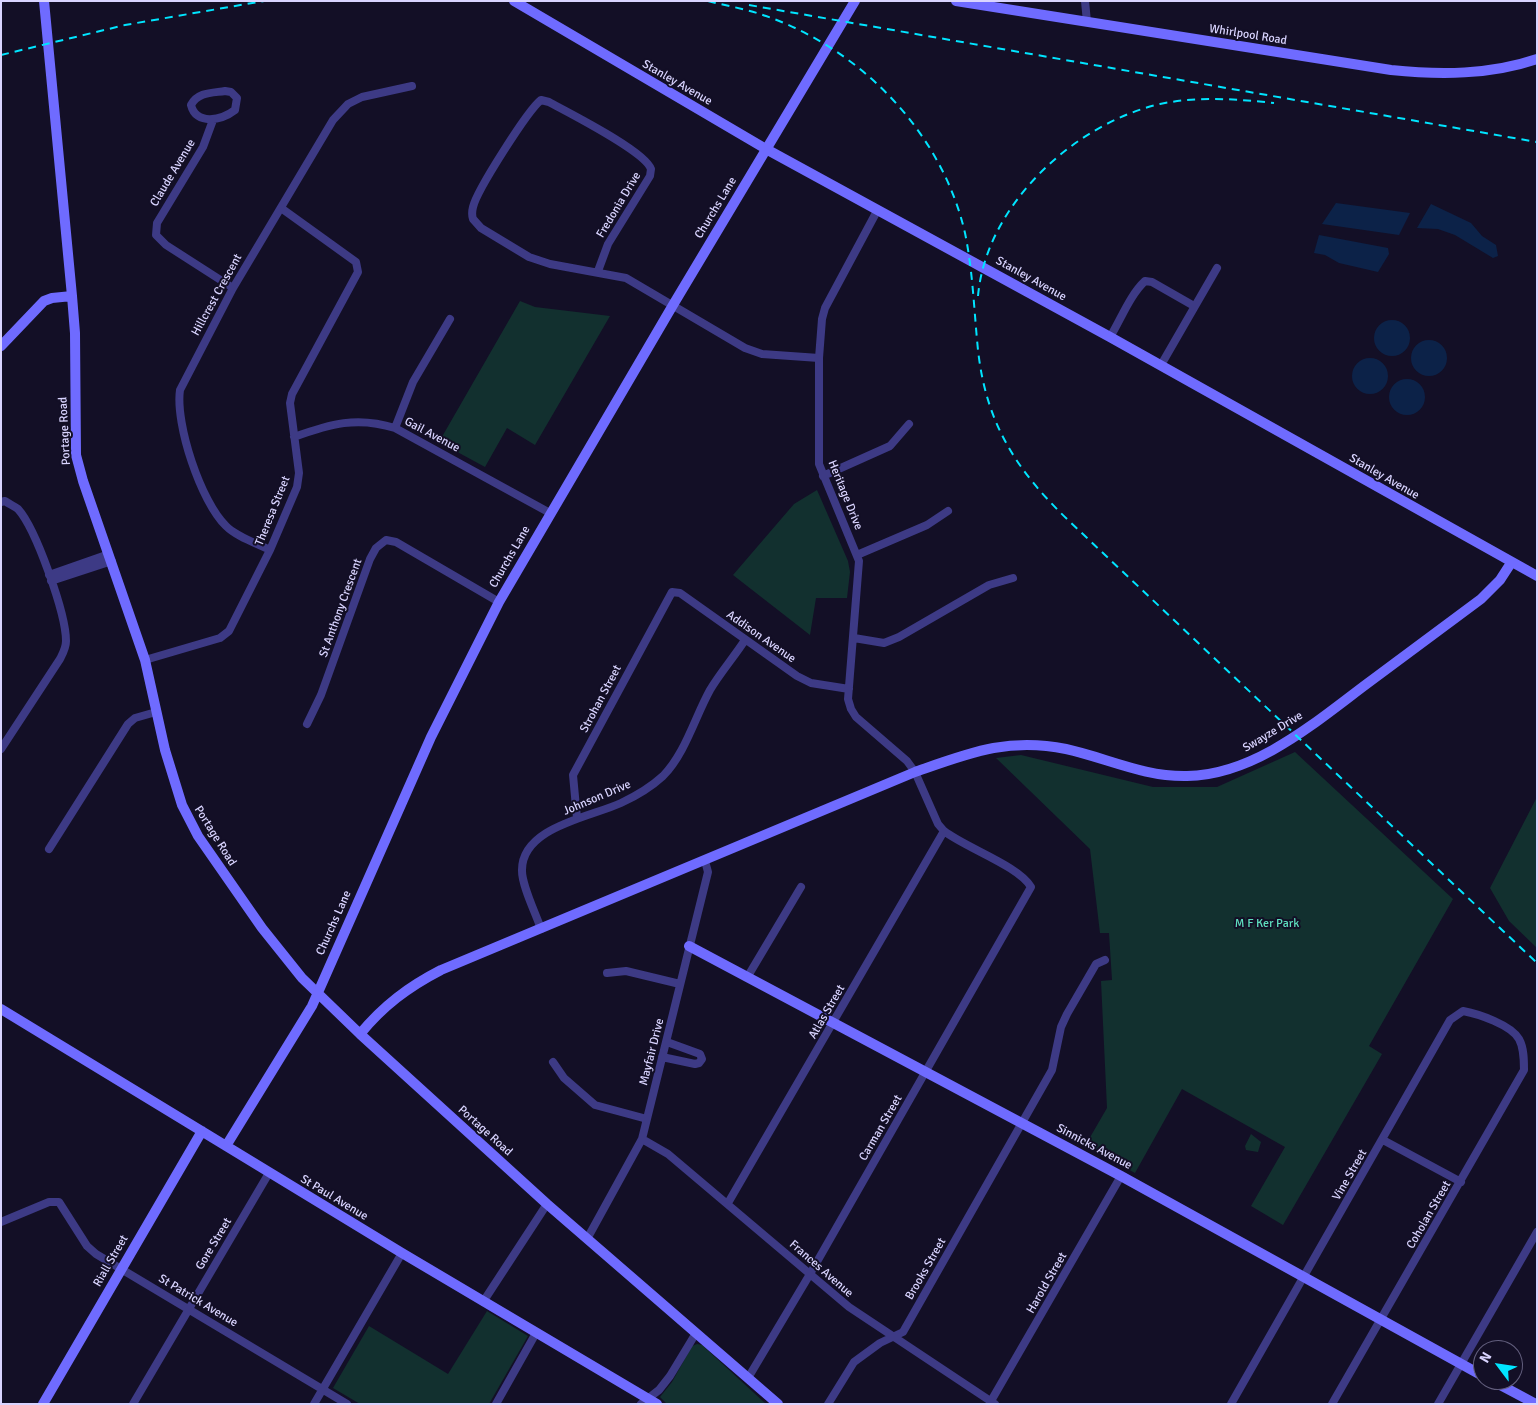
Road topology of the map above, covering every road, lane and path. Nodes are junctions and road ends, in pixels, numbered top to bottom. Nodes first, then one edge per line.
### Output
1 (44, 1) edge
2 (514, 1) edge
3 (855, 1) edge
4 (956, 1) edge
5 (1085, 1) edge
6 (1087, 22) junction
7 (1537, 59) edge
8 (412, 86) dead end
9 (213, 120) junction
10 (766, 149) junction
11 (281, 208) junction
12 (877, 211) junction
13 (1217, 268) dead end
14 (598, 271) junction
15 (233, 288) junction
16 (72, 296) junction
17 (673, 305) junction
18 (1194, 306) junction
19 (450, 319) dead end
20 (1110, 337) junction
21 (1, 346) edge
22 (819, 358) junction
23 (1161, 365) junction
24 (908, 424) dead end
25 (395, 428) junction
26 (294, 436) junction
27 (823, 476) junction
28 (1, 502) edge
29 (948, 510) dead end
30 (550, 513) junction
31 (270, 550) junction
32 (857, 555) junction
33 (111, 557) junction
34 (1511, 562) junction
35 (1537, 576) edge
36 (50, 578) junction
37 (1013, 578) dead end
38 (669, 595) joint
39 (499, 602) junction
40 (854, 638) junction
41 (745, 640) junction
42 (145, 660) junction
43 (849, 689) junction
44 (156, 712) junction
45 (307, 724) dead end
46 (2, 748) edge
47 (916, 772) junction
48 (577, 818) junction
49 (944, 831) junction
50 (49, 849) dead end
51 (705, 861) junction
52 (801, 887) dead end
53 (541, 929) junction
54 (689, 946) junction
55 (1105, 960) dead end
56 (607, 973) dead end
57 (748, 976) junction
58 (680, 984) junction
59 (317, 994) junction
60 (1, 1009) edge
61 (835, 1022) junction
62 (360, 1034) junction
63 (1513, 1034) joint
64 (667, 1042) junction
65 (662, 1057) junction
66 (553, 1062) dead end
67 (926, 1072) junction
68 (647, 1119) junction
69 (1022, 1123) junction
70 (202, 1131) junction
71 (642, 1139) junction
72 (1383, 1140) junction
73 (226, 1146) junction
74 (269, 1173) junction
75 (1121, 1176) junction
76 (1461, 1182) junction
77 (728, 1203) junction
78 (548, 1204) junction
79 (1, 1222) edge
80 (1537, 1232) edge
81 (587, 1238) junction
82 (402, 1253) junction
83 (122, 1269) junction
84 (810, 1274) junction
85 (1304, 1278) junction
86 (483, 1302) junction
87 (189, 1308) junction
88 (1380, 1320) junction
89 (536, 1333) junction
90 (696, 1333) junction
91 (894, 1338) junction
92 (1461, 1364) junction
93 (1473, 1371) edge
94 (748, 1378) junction
95 (323, 1389) junction
96 (1510, 1390) edge
97 (644, 1401) edge
98 (993, 1402) edge
99 (43, 1404) edge
100 (133, 1404) edge
101 (314, 1404) edge
102 (347, 1404) edge
103 (496, 1404) edge
104 (657, 1404) edge
105 (778, 1404) edge
106 (828, 1404) edge
107 (1231, 1404) edge
108 (1332, 1404) edge
109 (1438, 1404) edge
110 (1536, 1404) edge

1 - 16 street, Portage Road
2 - 10 street, Stanley Avenue
3 - 10 street, Churchs Lane
4 - 6 street, Whirlpool Road
5 - 6 street
6 - 7 street, Whirlpool Road
8 - 11 street, Hillcrest Crescent
9 - 9 street
9 - 15 street, Claude Avenue
10 - 12 street, Stanley Avenue
10 - 17 street, Churchs Lane
11 - 15 street, Hillcrest Crescent
11 - 26 street, Theresa Street
12 - 20 street, Stanley Avenue
12 - 22 street, Heritage Drive
13 - 18 street
14 - 14 street, Fredonia Drive
14 - 17 street
15 - 31 street, Hillcrest Crescent
16 - 21 street
16 - 33 street, Portage Road
17 - 22 street
17 - 30 street, Churchs Lane
18 - 20 street
18 - 23 street
19 - 25 street
20 - 23 street, Stanley Avenue
22 - 27 street, Heritage Drive
23 - 34 street, Stanley Avenue
24 - 27 street
25 - 26 street, Gail Avenue
25 - 30 street, Gail Avenue
26 - 31 street, Theresa Street
27 - 32 street, Heritage Drive
28 - 36 street
29 - 32 street
30 - 39 street, Churchs Lane
31 - 42 street, Theresa Street
32 - 40 street, Heritage Drive
33 - 36 street
33 - 42 street, Portage Road
34 - 35 street, Stanley Avenue
34 - 47 street, Swayze Drive
36 - 46 street
37 - 40 street
38 - 41 street, Addison Avenue
38 - 48 street, Strohan Street
39 - 45 street, St Anthony Crescent
39 - 59 street, Churchs Lane
40 - 43 street, Heritage Drive
41 - 43 street, Addison Avenue
41 - 48 street, Johnson Drive
42 - 44 street, Portage Road
43 - 47 street, Heritage Drive
44 - 50 street
44 - 59 street, Portage Road
47 - 49 street
47 - 51 street, Swayze Drive
48 - 53 street, Johnson Drive
49 - 61 street, Atlas Street
49 - 67 street, Carman Street
51 - 53 street, Swayze Drive
51 - 54 street, Mayfair Drive
52 - 57 street
53 - 62 street, Swayze Drive
54 - 57 street, Sinnicks Avenue
54 - 58 street, Mayfair Drive
55 - 69 street, Brooks Street
56 - 58 street
57 - 61 street, Sinnicks Avenue
58 - 64 street, Mayfair Drive
59 - 62 street, Portage Road
59 - 73 street, Churchs Lane
60 - 70 street, St Paul Avenue
61 - 67 street, Sinnicks Avenue
61 - 77 street, Atlas Street
62 - 78 street, Portage Road
63 - 72 street, Vine Street
63 - 76 street, Coholan Street
64 - 65 street, Mayfair Drive
64 - 65 street
65 - 68 street, Mayfair Drive
66 - 68 street
67 - 69 street, Sinnicks Avenue
67 - 84 street, Carman Street
68 - 71 street, Mayfair Drive
69 - 75 street, Sinnicks Avenue
69 - 91 street, Brooks Street
70 - 73 street, St Paul Avenue
70 - 83 street, Riall Street
71 - 77 street, Frances Avenue
71 - 81 street, Mayfair Drive
72 - 76 street
72 - 85 street, Vine Street
73 - 74 street, St Paul Avenue
74 - 82 street, St Paul Avenue
74 - 87 street, Gore Street
75 - 85 street, Sinnicks Avenue
75 - 98 street, Harold Street
76 - 88 street, Coholan Street
77 - 84 street, Frances Avenue
78 - 81 street, Portage Road
78 - 86 street
79 - 83 street, St Patrick Avenue
80 - 92 street
81 - 90 street, Portage Road
82 - 86 street, St Paul Avenue
82 - 95 street
83 - 87 street, St Patrick Avenue
83 - 99 street, Riall Street
84 - 91 street, Frances Avenue
84 - 94 street, Carman Street
85 - 88 street, Sinnicks Avenue
85 - 107 street, Vine Street
86 - 89 street, St Paul Avenue
87 - 95 street, St Patrick Avenue
87 - 100 street, Gore Street
88 - 92 street, Sinnicks Avenue
88 - 108 street, Coholan Street
89 - 97 street, St Paul Avenue
89 - 103 street
90 - 94 street, Portage Road
90 - 97 street
91 - 98 street, Frances Avenue
91 - 106 street, Brooks Street
92 - 93 street, Sinnicks Avenue
92 - 109 street
94 - 105 street, Portage Road
95 - 101 street
95 - 102 street, St Patrick Avenue
96 - 110 street
97 - 104 street, St Paul Avenue

